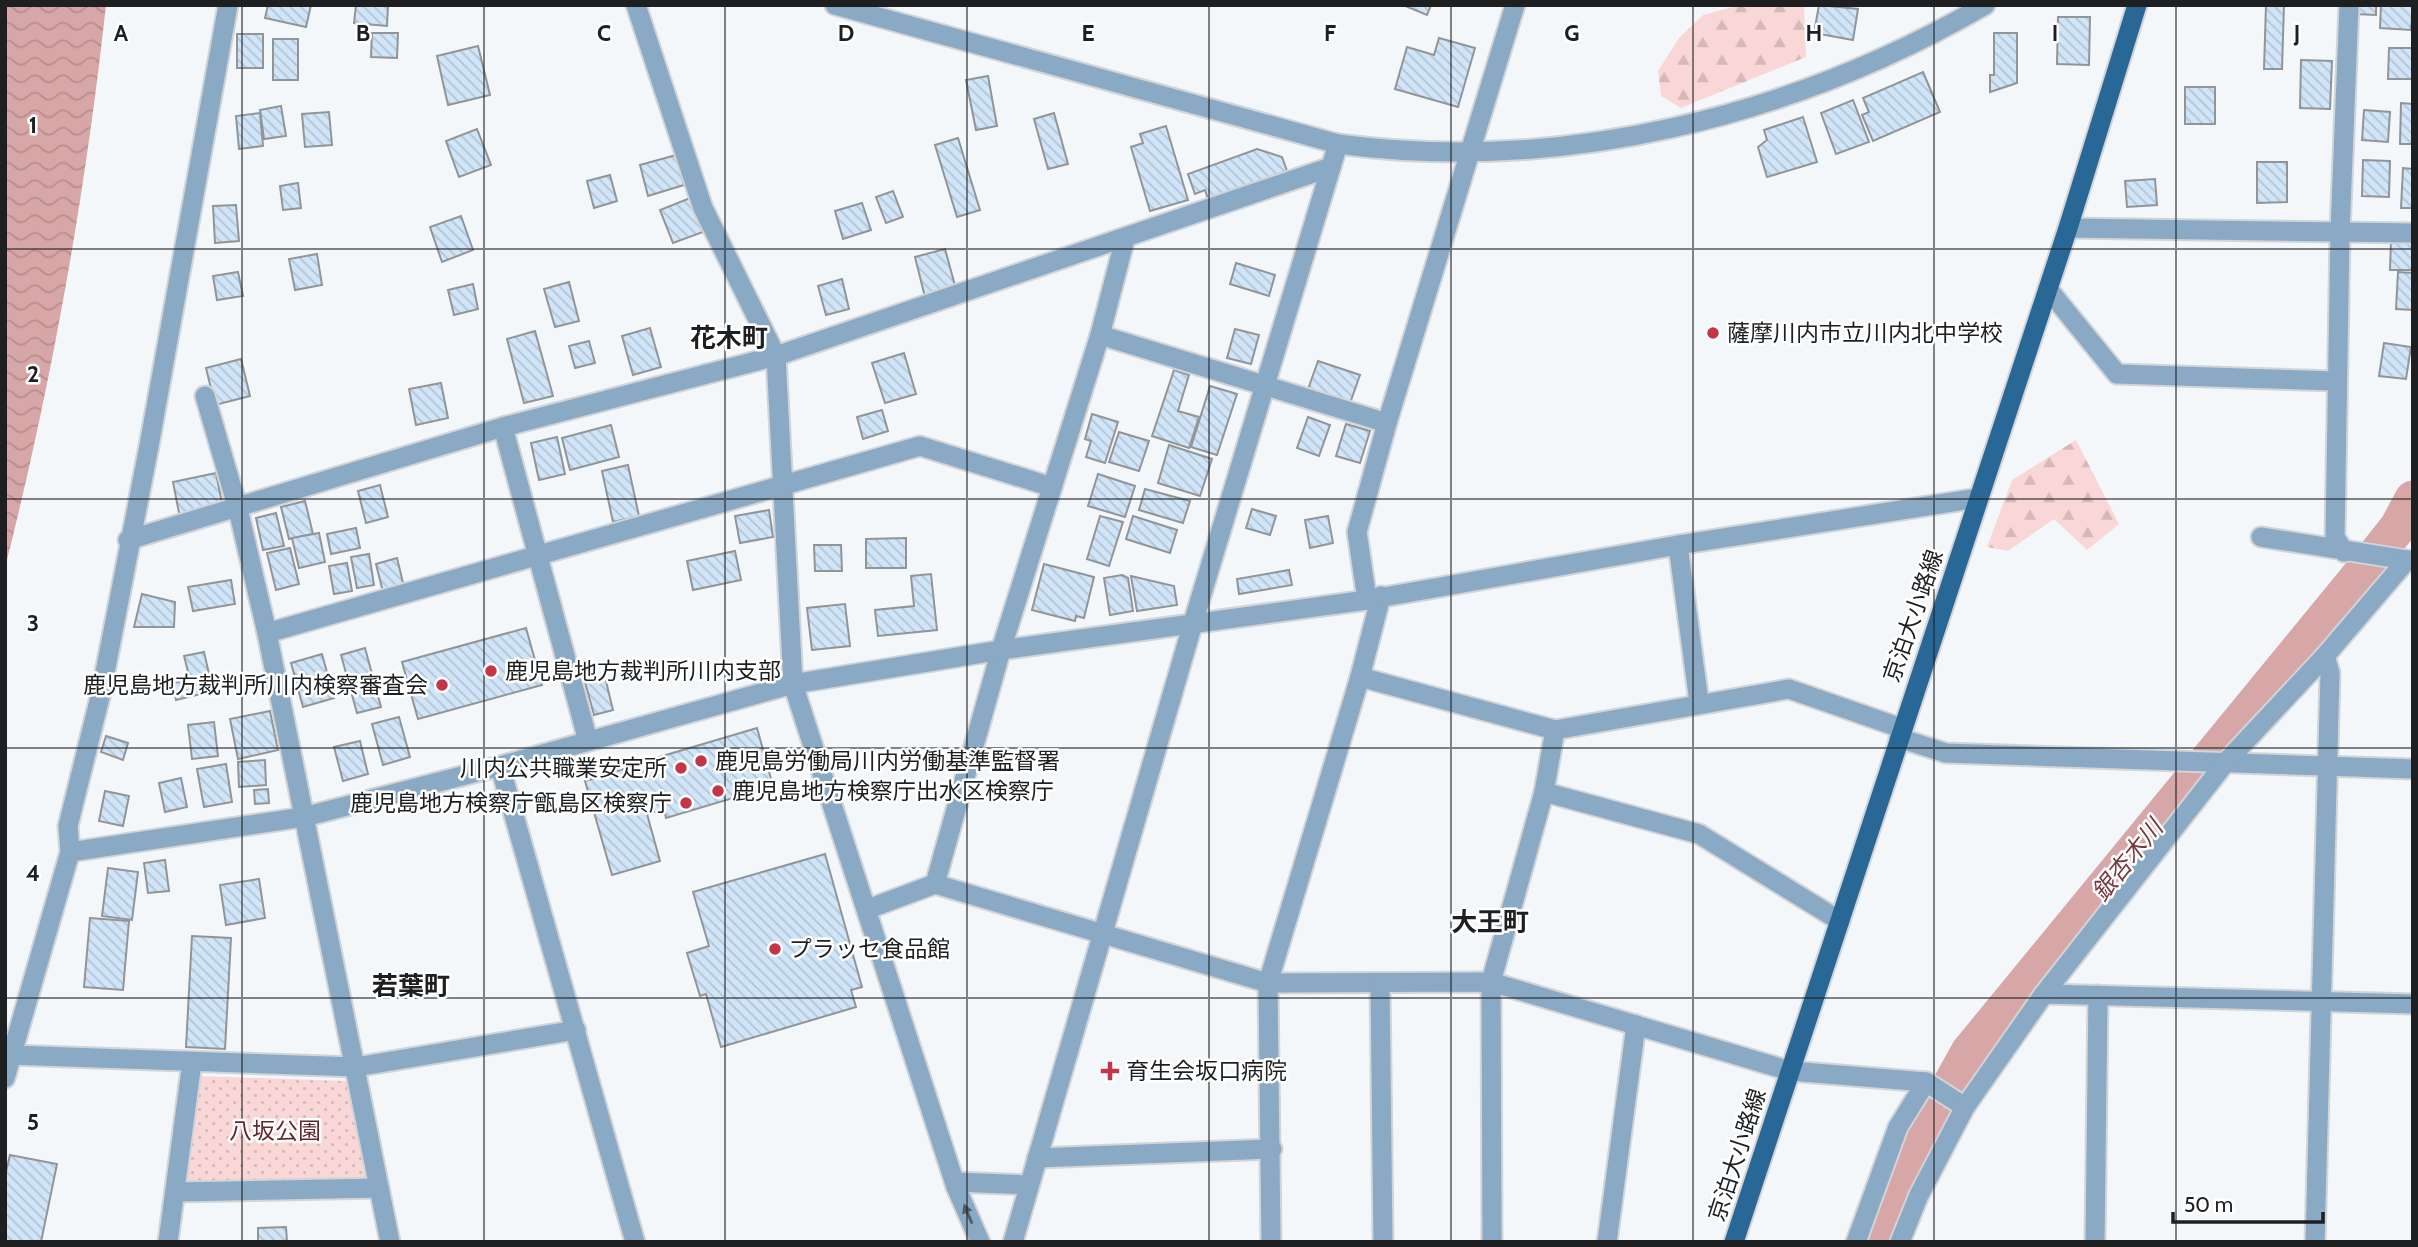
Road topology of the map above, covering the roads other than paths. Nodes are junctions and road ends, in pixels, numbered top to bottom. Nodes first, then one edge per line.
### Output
1 (228, 5) edge
2 (636, 5) edge
3 (835, 5) edge
4 (1515, 5) edge
5 (1985, 5) edge
6 (2137, 5) edge
7 (2349, 5) edge
8 (1338, 144) junction
9 (1470, 152) junction
10 (1331, 167) junction
11 (2068, 228) junction
12 (2340, 232) junction
13 (2413, 233) edge
14 (1125, 239) junction
15 (2048, 289) junction
16 (1100, 335) junction
17 (776, 356) junction
18 (2336, 381) junction
19 (1266, 388) junction
20 (205, 396) dead end
21 (1387, 423) junction
22 (503, 427) junction
23 (784, 485) junction
24 (1052, 487) junction
25 (1978, 498) junction
26 (238, 509) junction
27 (2261, 537) dead end
28 (128, 540) junction
29 (1678, 545) junction
30 (2352, 553) junction
31 (539, 557) junction
32 (2406, 560) edge
33 (1374, 598) junction
34 (1193, 623) junction
35 (267, 633) junction
36 (1001, 650) junction
37 (2325, 656) junction
38 (1360, 677) junction
39 (793, 684) junction
40 (1699, 702) junction
41 (1555, 730) junction
42 (1900, 733) junction
43 (588, 741) junction
44 (2220, 762) junction
45 (2326, 765) junction
46 (500, 766) junction
47 (2413, 769) edge
48 (1544, 793) junction
49 (304, 817) junction
50 (70, 852) junction
51 (935, 884) junction
52 (868, 909) junction
53 (1840, 921) junction
54 (1102, 936) junction
55 (1491, 982) junction
56 (1268, 983) junction
57 (1380, 984) junction
58 (2044, 994) junction
59 (2098, 995) junction
60 (2323, 1002) junction
61 (2413, 1004) edge
62 (1636, 1025) junction
63 (576, 1030) junction
64 (11, 1055) junction
65 (192, 1062) junction
66 (356, 1067) junction
67 (1790, 1071) junction
68 (5, 1079) edge
69 (1929, 1084) junction
70 (1962, 1105) junction
71 (1272, 1149) junction
72 (1037, 1158) junction
73 (956, 1184) junction
74 (1028, 1185) junction
75 (379, 1188) junction
76 (175, 1192) junction
77 (168, 1242) edge
78 (390, 1242) edge
79 (635, 1242) edge
80 (980, 1242) edge
81 (1013, 1242) edge
82 (1271, 1242) edge
83 (1383, 1242) edge
84 (1492, 1242) edge
85 (1606, 1242) edge
86 (1734, 1242) edge
87 (1856, 1242) edge
88 (1900, 1242) edge
89 (2095, 1242) edge
90 (2315, 1242) edge

1 - 28 street
2 - 17 street
3 - 8 street
4 - 9 street
5 - 9 street
6 - 11 main road, 京泊大小路線
7 - 12 street
8 - 9 street
8 - 10 street
9 - 21 street
10 - 14 street
10 - 19 street
11 - 12 street
11 - 15 main road, 京泊大小路線
12 - 13 street
12 - 18 street
14 - 16 street
14 - 17 street
15 - 18 street
15 - 25 main road, 京泊大小路線
16 - 19 street
16 - 24 street
17 - 22 street
17 - 23 street
18 - 30 street
19 - 21 street
19 - 34 street
20 - 26 street
21 - 33 street
22 - 26 street
22 - 31 street
23 - 24 street
23 - 31 street
23 - 39 street
24 - 36 street
25 - 29 street
25 - 42 main road, 京泊大小路線
26 - 28 street
26 - 35 street
27 - 30 street
28 - 50 street
29 - 33 street
29 - 40 street
30 - 32 street
31 - 35 street
31 - 43 street
32 - 37 street
33 - 34 street
33 - 38 street
34 - 36 street
34 - 54 street
35 - 49 street
36 - 39 street
36 - 51 street
37 - 44 street
37 - 45 street
38 - 41 street
38 - 56 street
39 - 43 street
39 - 52 street
40 - 41 street
40 - 42 street
41 - 48 street
42 - 44 street
42 - 53 main road, 京泊大小路線
43 - 46 street
44 - 45 street
44 - 58 street
45 - 47 street
45 - 60 street
46 - 49 street
46 - 63 street
48 - 53 street
48 - 55 street
49 - 50 street
49 - 66 street
50 - 64 street
51 - 52 street
51 - 54 street
52 - 73 street
53 - 67 main road, 京泊大小路線
54 - 56 street
54 - 72 street
55 - 57 street
55 - 62 street
55 - 84 street
56 - 57 street
56 - 71 street
57 - 83 street
58 - 59 street
58 - 70 street
59 - 60 street
59 - 89 street
60 - 61 street
60 - 90 street
62 - 67 street
62 - 85 street
63 - 66 street
63 - 79 street
64 - 65 street
64 - 68 street
65 - 66 street
65 - 76 street
66 - 75 street
67 - 69 street
67 - 86 main road, 京泊大小路線
69 - 70 street
69 - 87 street
70 - 88 street
71 - 72 street
71 - 82 street
72 - 74 street
73 - 74 street
80 -> 73 street
74 - 81 street
75 - 76 street
75 - 78 street
76 - 77 street

